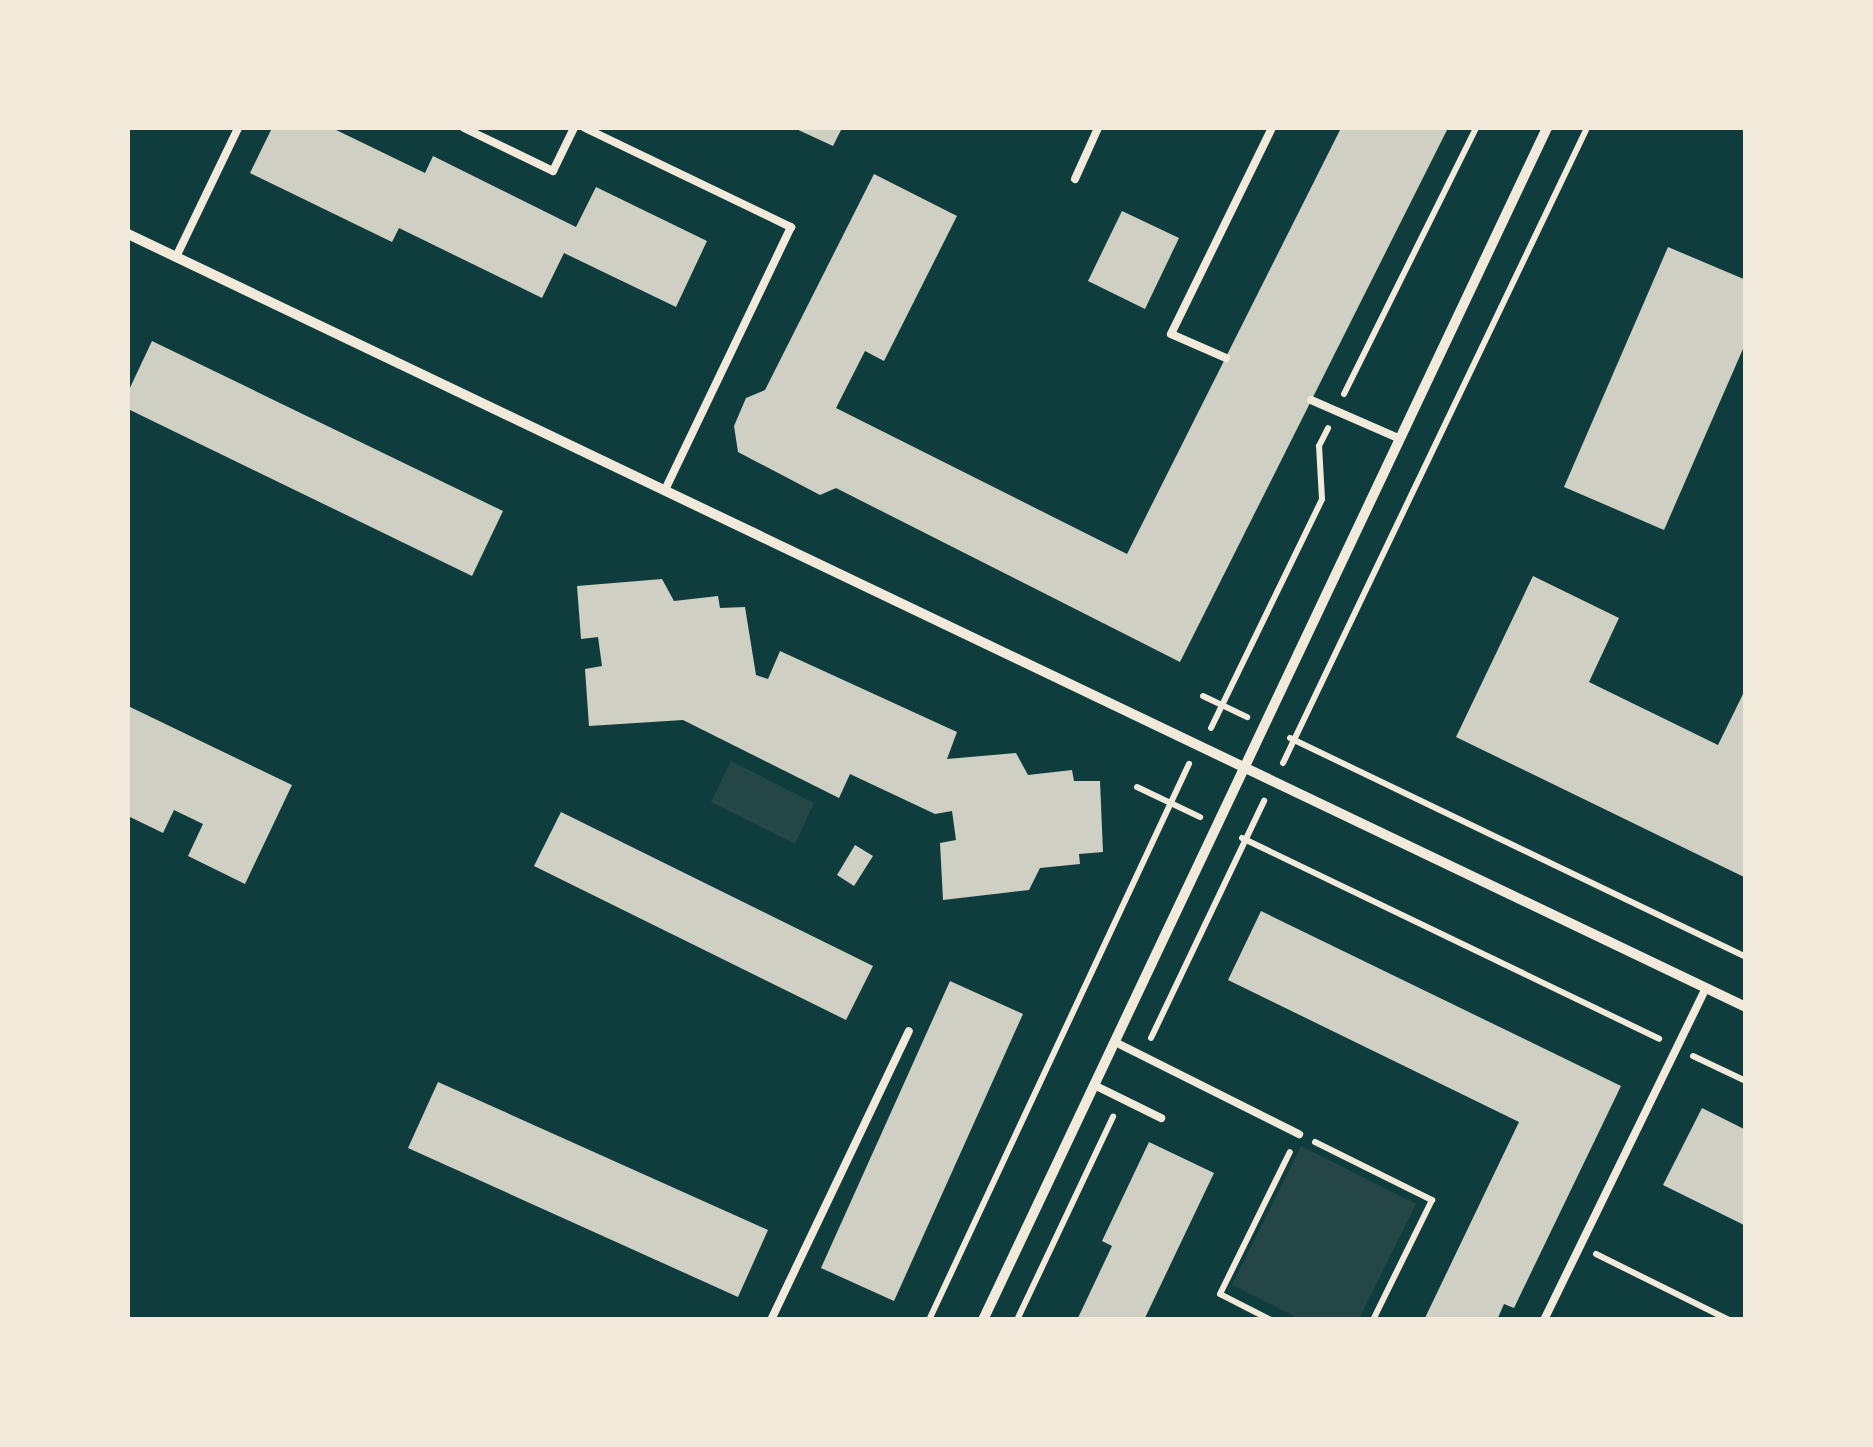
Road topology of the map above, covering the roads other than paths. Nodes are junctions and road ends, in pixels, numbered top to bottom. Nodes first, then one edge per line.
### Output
1 (238, 128) edge
2 (464, 128) edge
3 (574, 128) edge
4 (585, 128) edge
5 (1098, 128) edge
6 (1272, 128) edge
7 (1547, 128) edge
8 (1075, 179) dead end
9 (128, 234) edge
10 (176, 257) junction
11 (1226, 358) dead end
12 (1311, 400) dead end
13 (1398, 438) junction
14 (664, 490) junction
15 (1244, 767) junction
16 (1706, 988) junction
17 (1746, 1007) edge
18 (909, 1031) dead end
19 (1115, 1042) junction
20 (1094, 1085) junction
21 (1161, 1118) dead end
22 (1299, 1134) road end
23 (772, 1319) edge
24 (983, 1320) edge
25 (1544, 1320) edge

1 - 10 lane
2 - 3 lane
4 - 14 lane
5 - 8 lane
6 - 11 lane
7 - 13 street
9 - 10 street
10 - 14 street
12 - 13 lane
13 - 15 street
14 - 15 street
15 - 16 street
15 - 19 street
16 - 17 street
16 - 25 lane
18 - 23 lane
19 - 20 street
19 - 22 lane
20 - 21 lane
20 - 24 street

